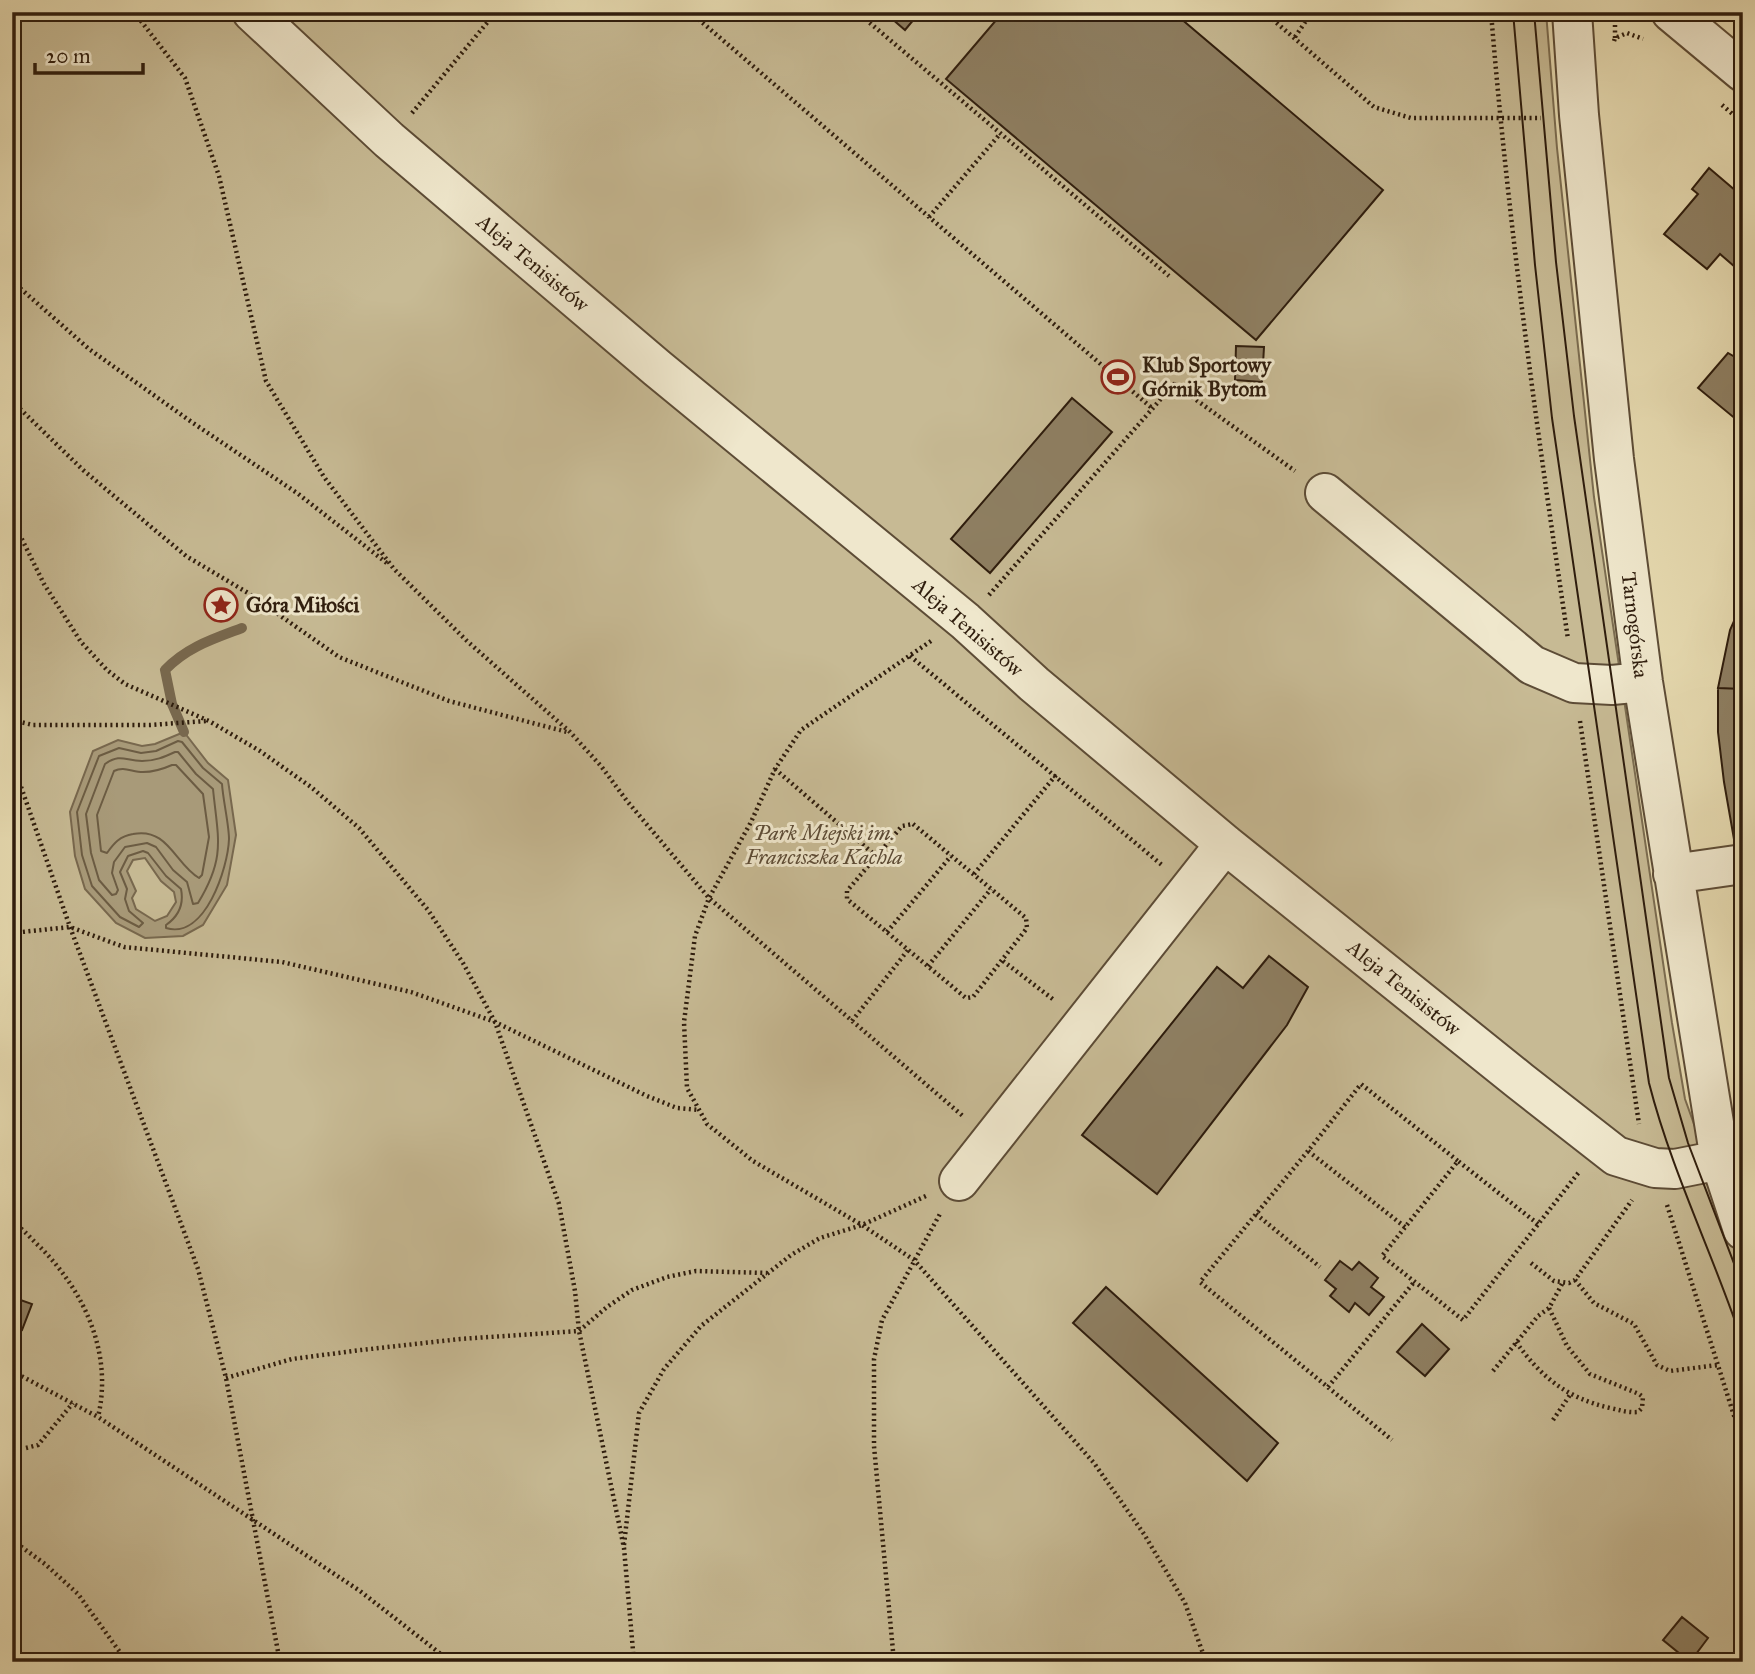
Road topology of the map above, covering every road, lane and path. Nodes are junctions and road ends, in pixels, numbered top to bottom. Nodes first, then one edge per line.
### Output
1 (134, 12) edge
2 (253, 12) edge
3 (496, 12) edge
4 (690, 12) edge
5 (857, 12) edge
6 (1264, 12) edge
7 (1312, 12) edge
8 (1492, 12) edge
9 (1572, 12) edge
10 (1615, 12) edge
11 (1659, 27) edge
12 (1294, 37) junction
13 (1615, 38) junction
14 (1611, 46) dead end
15 (1743, 72) edge
16 (1721, 104) dead end
17 (1579, 115) junction
18 (1500, 119) junction
19 (1743, 123) edge
20 (1000, 134) junction
21 (389, 140) junction
22 (929, 217) junction
23 (1169, 276) dead end
24 (12, 281) edge
25 (12, 401) edge
26 (1153, 409) junction
27 (1325, 493) joint
28 (12, 519) edge
29 (394, 569) junction
30 (965, 621) junction
31 (910, 656) junction
32 (1643, 682) junction
33 (1574, 683) junction
34 (12, 720) edge
35 (209, 721) junction
36 (570, 733) junction
37 (12, 761) edge
38 (775, 769) junction
39 (1056, 775) junction
40 (1225, 844) junction
41 (876, 856) junction
42 (951, 856) junction
43 (1743, 864) edge
44 (974, 874) junction
45 (1673, 874) junction
46 (991, 889) junction
47 (1189, 889) junction
48 (709, 898) junction
49 (71, 927) junction
50 (887, 932) junction
51 (12, 933) edge
52 (908, 950) junction
53 (1003, 961) junction
54 (928, 967) junction
55 (852, 1021) junction
56 (495, 1022) junction
57 (1083, 1022) junction
58 (699, 1110) junction
59 (991, 1140) junction
60 (1602, 1144) junction
61 (1308, 1151) junction
62 (1720, 1160) junction
63 (1458, 1161) junction
64 (1655, 1168) junction
65 (959, 1181) junction
66 (1256, 1214) junction
67 (12, 1222) edge
68 (1538, 1224) junction
69 (863, 1225) junction
70 (1405, 1227) junction
71 (1743, 1230) edge
72 (914, 1260) junction
73 (1531, 1263) dead end
74 (1321, 1266) dead end
75 (767, 1273) junction
76 (1575, 1280) junction
77 (1415, 1281) junction
78 (1562, 1284) junction
79 (1549, 1308) junction
80 (579, 1331) junction
81 (1516, 1342) junction
82 (1718, 1364) junction
83 (12, 1371) edge
84 (1493, 1371) dead end
85 (226, 1378) junction
86 (1328, 1387) junction
87 (1570, 1395) junction
88 (73, 1403) junction
89 (98, 1417) junction
90 (1553, 1420) dead end
91 (1392, 1440) dead end
92 (1743, 1444) edge
93 (26, 1448) dead end
94 (253, 1522) junction
95 (12, 1540) edge
96 (624, 1548) junction
97 (127, 1662) edge
98 (281, 1662) edge
99 (451, 1662) edge
100 (634, 1662) edge
101 (894, 1662) edge
102 (1206, 1662) edge

1 - 29 path
2 - 21 street, Aleja Tenisistów
3 - 21 path
4 - 22 path
5 - 20 path
6 - 12 path
7 - 12 path
8 - 18 path
9 - 17 street, Tarnogórska
10 - 13 path
11 - 13 path
11 - 15 street
12 - 18 path
13 - 14 path
16 - 19 path
17 - 18 path
17 - 32 street, Tarnogórska
18 - 33 path
20 - 22 path
20 - 23 path
21 - 30 street, Aleja Tenisistów
22 - 26 path
24 - 29 path
25 - 36 path
26 - 27 path
26 - 30 path
27 - 33 street
28 - 35 path
29 - 36 path
30 - 31 path
30 - 40 street, Aleja Tenisistów
31 - 38 path
31 - 39 path
32 - 33 street
32 - 45 street, Tarnogórska
33 - 64 path
34 - 35 path
35 - 56 path
36 - 48 path
37 - 49 path
38 - 41 path
38 - 48 path
39 - 44 path
39 - 47 path
40 - 47 street
40 - 60 street, Aleja Tenisistów
41 - 42 path
41 - 50 path
42 - 44 path
42 - 50 path
43 - 45 street
44 - 46 path
45 - 62 street, Tarnogórska
46 - 53 path
46 - 54 path
47 - 57 street
48 - 55 path
48 - 58 path
49 - 51 path
49 - 56 path
49 - 85 path
50 - 52 path
52 - 54 path
52 - 55 path
53 - 54 path
53 - 57 path
55 - 59 path
56 - 58 path
56 - 80 path
57 - 59 street
58 - 69 path
59 - 65 street
60 - 64 street, Aleja Tenisistów
60 - 68 path
61 - 63 path
61 - 66 path
61 - 70 path
62 - 64 street, Aleja Tenisistów
62 - 71 street, Tarnogórska
63 - 68 path
63 - 70 path
64 - 76 path
64 - 82 path
65 - 69 path
65 - 72 path
66 - 74 path
66 - 86 path
67 - 89 path
68 - 77 path
69 - 72 path
69 - 75 path
70 - 77 path
72 - 101 path
72 - 102 path
73 - 78 path
75 - 80 path
75 - 96 path
76 - 78 path
76 - 82 path
77 - 86 path
78 - 79 path
79 - 81 path
79 - 87 path
80 - 85 path
80 - 96 path
81 - 84 path
81 - 87 path
82 - 92 path
83 - 88 path
85 - 94 path
86 - 91 path
87 - 90 path
88 - 89 path
88 - 93 path
89 - 94 path
94 - 98 path
94 - 99 path
95 - 97 path
96 - 100 path

